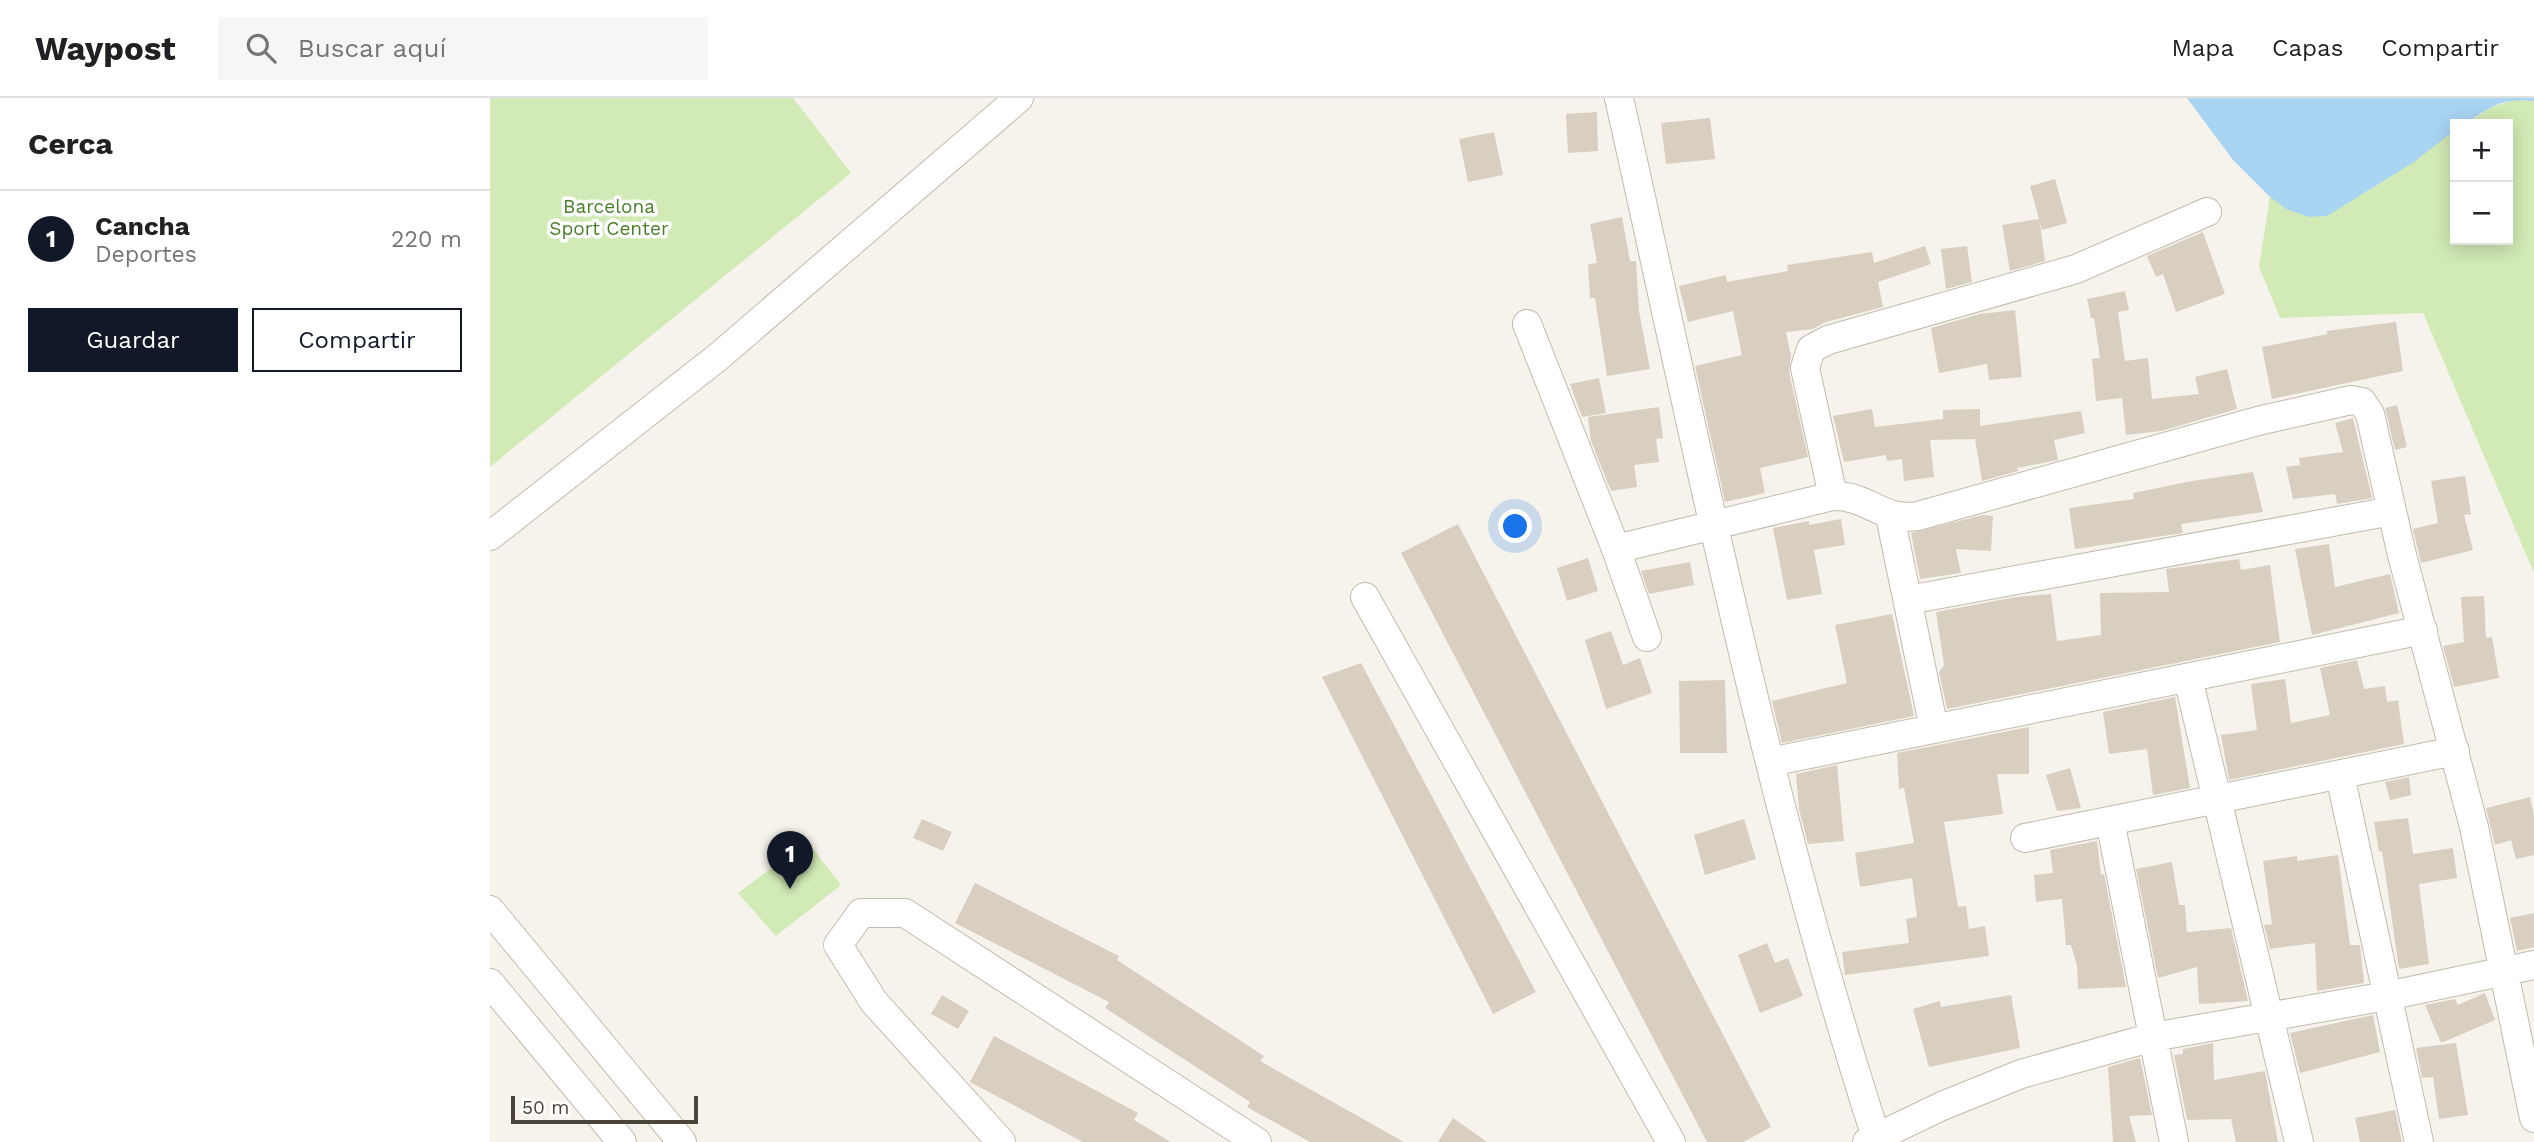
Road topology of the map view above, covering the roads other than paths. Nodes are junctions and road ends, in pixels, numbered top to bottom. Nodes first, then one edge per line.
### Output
1 (1019, 98) edge
2 (1619, 98) edge
3 (2207, 212) dead end
4 (1527, 324) dead end
5 (1833, 496) junction
6 (2392, 511) junction
7 (1890, 516) junction
8 (1715, 525) junction
9 (490, 536) edge
10 (1616, 549) junction
11 (1365, 597) dead end
12 (1908, 600) junction
13 (2423, 630) junction
14 (1647, 637) dead end
15 (2189, 678) junction
16 (1934, 729) junction
17 (2455, 751) junction
18 (1770, 762) junction
19 (2340, 775) junction
20 (2219, 797) junction
21 (2110, 821) junction
22 (2025, 838) dead end
23 (490, 910) edge
24 (2534, 965) edge
25 (2503, 971) junction
26 (490, 983) edge
27 (2387, 996) junction
28 (2270, 1017) junction
29 (2153, 1037) junction
30 (2534, 1118) edge
31 (1871, 1139) edge
32 (622, 1142) edge
33 (682, 1142) edge
34 (1001, 1142) edge
35 (1257, 1142) edge
36 (1671, 1142) edge
37 (2174, 1142) edge
38 (2299, 1142) edge
39 (2419, 1142) edge

1 - 9 street
2 - 8 street
3 - 5 street
4 - 10 street
5 - 7 street
5 - 8 street
6 - 7 street
6 - 12 street
6 - 13 street
7 - 12 street
8 - 10 street
8 - 18 street
10 - 14 street
11 - 36 street
12 - 16 street
13 - 15 street
13 - 17 street
15 - 16 street
15 - 20 street
16 - 18 street
17 - 19 street
17 - 25 street
18 - 31 street
19 - 20 street
19 - 27 street
20 - 21 street
20 - 28 street
21 - 22 street
21 - 29 street
23 - 33 street
24 - 25 street
25 - 27 street
25 - 30 street
26 - 32 street
27 - 28 street
27 - 39 street
28 - 29 street
28 - 38 street
29 - 31 street
29 - 37 street
34 - 35 street

